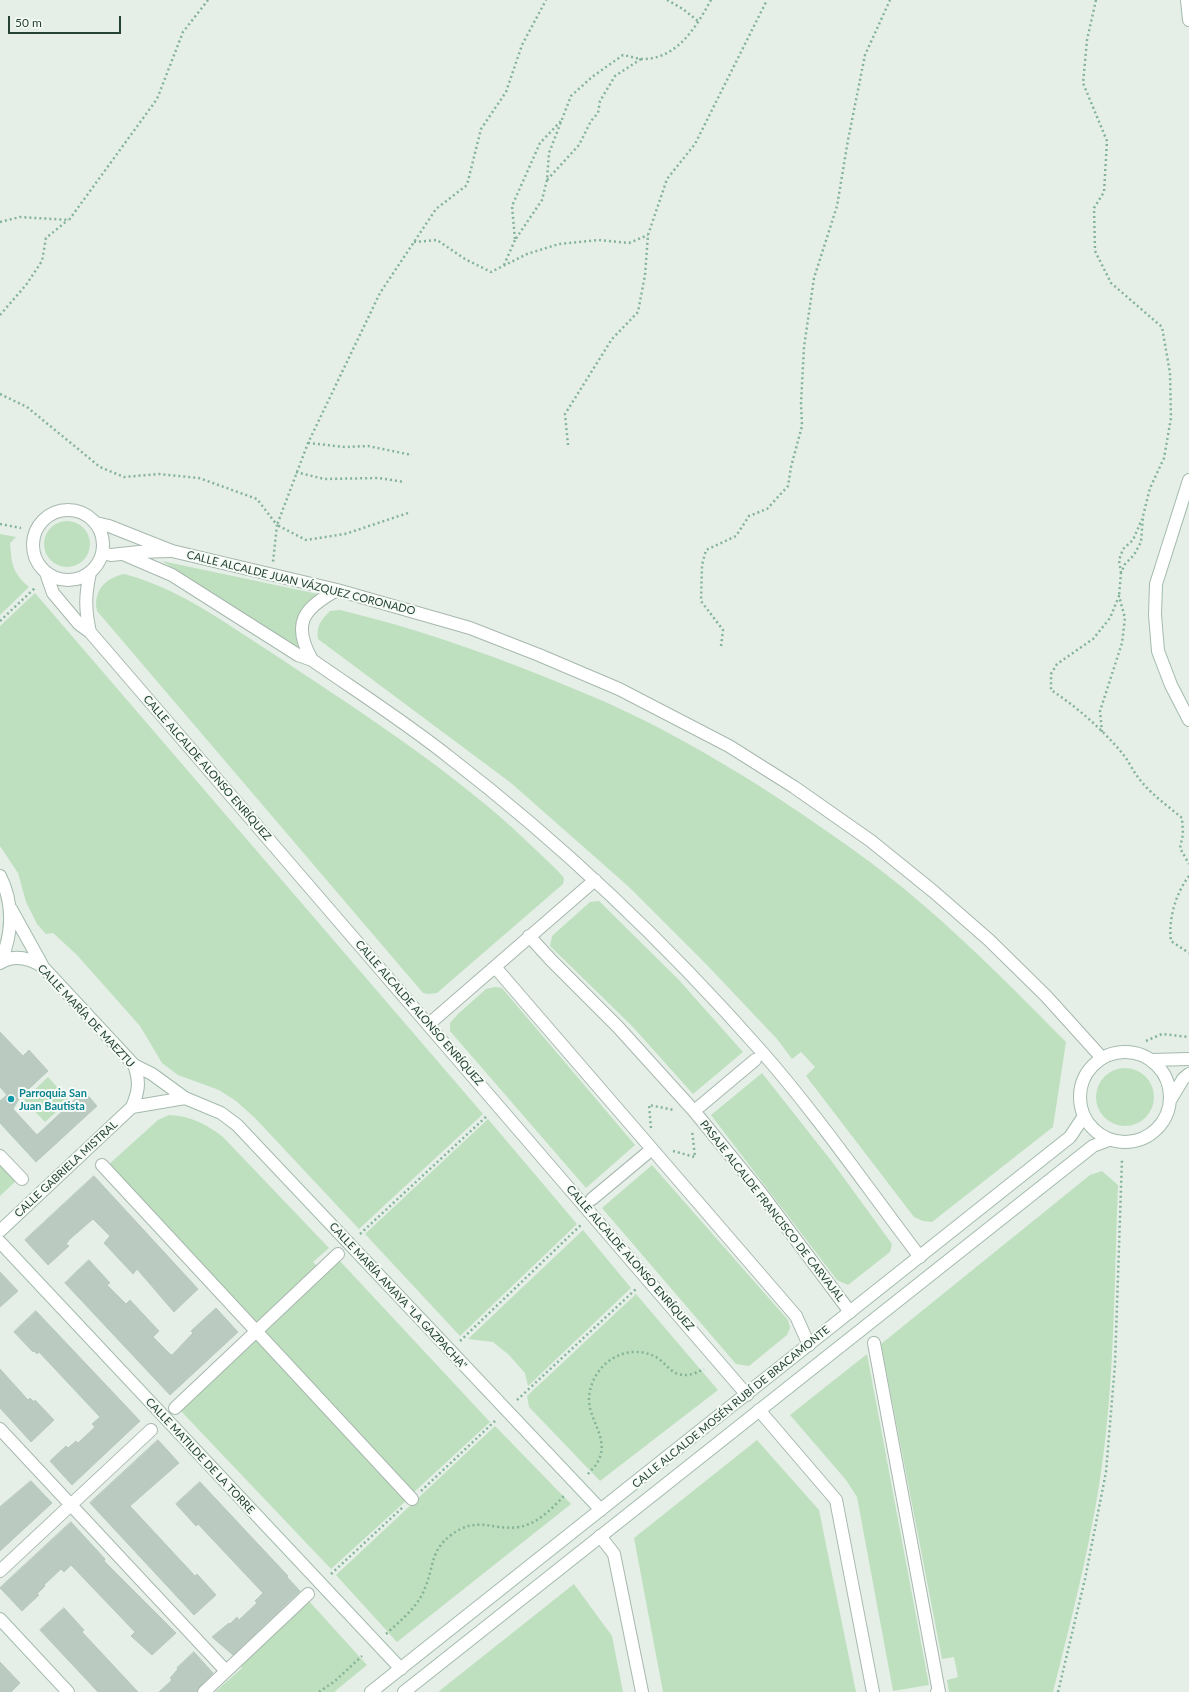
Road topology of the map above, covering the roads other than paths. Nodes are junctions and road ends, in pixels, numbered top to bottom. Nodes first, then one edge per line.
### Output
1 (1187, 0) edge
2 (1189, 20) edge
3 (1189, 480) edge
4 (96, 523) junction
5 (172, 551) junction
6 (102, 553) junction
7 (123, 554) junction
8 (46, 572) junction
9 (90, 572) junction
10 (337, 590) junction
11 (90, 632) junction
12 (312, 660) junction
13 (1189, 720) edge
14 (0, 876) edge
15 (595, 880) junction
16 (11, 908) junction
17 (530, 936) junction
18 (1, 962) edge
19 (42, 966) junction
20 (495, 967) junction
21 (429, 1024) junction
22 (1102, 1058) junction
23 (1189, 1059) edge
24 (755, 1060) dead end
25 (1151, 1060) junction
26 (134, 1065) junction
27 (1189, 1074) edge
28 (185, 1098) junction
29 (1171, 1099) junction
30 (132, 1107) junction
31 (699, 1107) dead end
32 (1084, 1116) junction
33 (1109, 1140) junction
34 (646, 1154) dead end
35 (0, 1156) edge
36 (102, 1165) dead end
37 (22, 1179) dead end
38 (592, 1199) dead end
39 (0, 1231) edge
40 (0, 1242) edge
41 (338, 1254) dead end
42 (920, 1257) junction
43 (850, 1312) junction
44 (256, 1331) junction
45 (874, 1343) dead end
46 (809, 1344) junction
47 (747, 1394) junction
48 (175, 1408) dead end
49 (759, 1410) junction
50 (0, 1428) edge
51 (151, 1430) dead end
52 (412, 1499) dead end
53 (71, 1505) junction
54 (601, 1510) junction
55 (600, 1536) junction
56 (0, 1572) edge
57 (308, 1594) dead end
58 (0, 1619) edge
59 (401, 1669) junction
60 (226, 1671) junction
61 (68, 1692) edge
62 (204, 1692) edge
63 (371, 1692) edge
64 (404, 1692) edge
65 (642, 1692) edge
66 (873, 1692) edge
67 (937, 1692) edge

1 - 2 street
3 - 13 street
4 - 5 street, CALLE ALCALDE JUAN VÁZQUEZ CORONADO
4 - 6 street
4 - 8 street
5 - 7 street, CALLE ALCALDE JUAN VÁZQUEZ CORONADO
5 - 10 street, CALLE ALCALDE JUAN VÁZQUEZ CORONADO
6 - 7 street, CALLE ALCALDE JUAN VÁZQUEZ CORONADO
6 - 9 street
7 - 12 street
8 - 9 street
8 - 11 street, CALLE ALCALDE ALONSO ENRÍQUEZ
9 - 11 street, CALLE ALCALDE ALONSO ENRÍQUEZ
10 - 12 street
10 - 22 street, CALLE ALCALDE JUAN VÁZQUEZ CORONADO
11 - 21 street, CALLE ALCALDE ALONSO ENRÍQUEZ
12 - 15 street
14 - 16 street
15 - 17 street
15 - 42 street
16 - 18 street
16 - 19 street
17 - 20 street
17 - 43 street, PASAJE ALCALDE FRANCISCO DE CARVAJAL
18 - 19 street, CALLE MARÍA DE MAEZTU
19 - 26 street, CALLE MARÍA DE MAEZTU
20 - 21 street
20 - 46 street
21 - 47 street, CALLE ALCALDE ALONSO ENRÍQUEZ
22 - 25 street
22 - 32 street
23 - 25 street
24 - 31 street
25 - 29 street
26 - 28 street, CALLE MARÍA AMAYA "LA GAZPACHA"
26 - 30 street, CALLE MARÍA DE MAEZTU
27 - 29 street
28 - 30 street
28 - 54 street, CALLE MARÍA AMAYA "LA GAZPACHA"
29 - 33 street
30 - 39 street, CALLE GABRIELA MISTRAL
32 - 33 street
32 - 42 street, CALLE ALCALDE MOSÉN RUBÍ DE BRACAMONTE
33 - 49 street, CALLE ALCALDE MOSÉN RUBÍ DE BRACAMONTE
34 - 38 street
35 - 37 street
36 - 44 street
40 - 59 street, CALLE MATILDE DE LA TORRE
41 - 44 street
42 - 43 street, CALLE ALCALDE MOSÉN RUBÍ DE BRACAMONTE
43 - 46 street, CALLE ALCALDE MOSÉN RUBÍ DE BRACAMONTE
44 - 48 street
44 - 52 street
45 - 67 street
46 - 47 street, CALLE ALCALDE MOSÉN RUBÍ DE BRACAMONTE
47 - 54 street, CALLE ALCALDE MOSÉN RUBÍ DE BRACAMONTE
49 - 55 street, CALLE ALCALDE MOSÉN RUBÍ DE BRACAMONTE
49 - 66 street
50 - 53 street
51 - 53 street
53 - 56 street
53 - 60 street
54 - 59 street, CALLE ALCALDE MOSÉN RUBÍ DE BRACAMONTE
55 - 64 street, CALLE ALCALDE MOSÉN RUBÍ DE BRACAMONTE
55 - 65 street
57 - 60 street
58 - 61 street
59 - 63 street, CALLE ALCALDE MOSÉN RUBÍ DE BRACAMONTE
60 - 62 street

